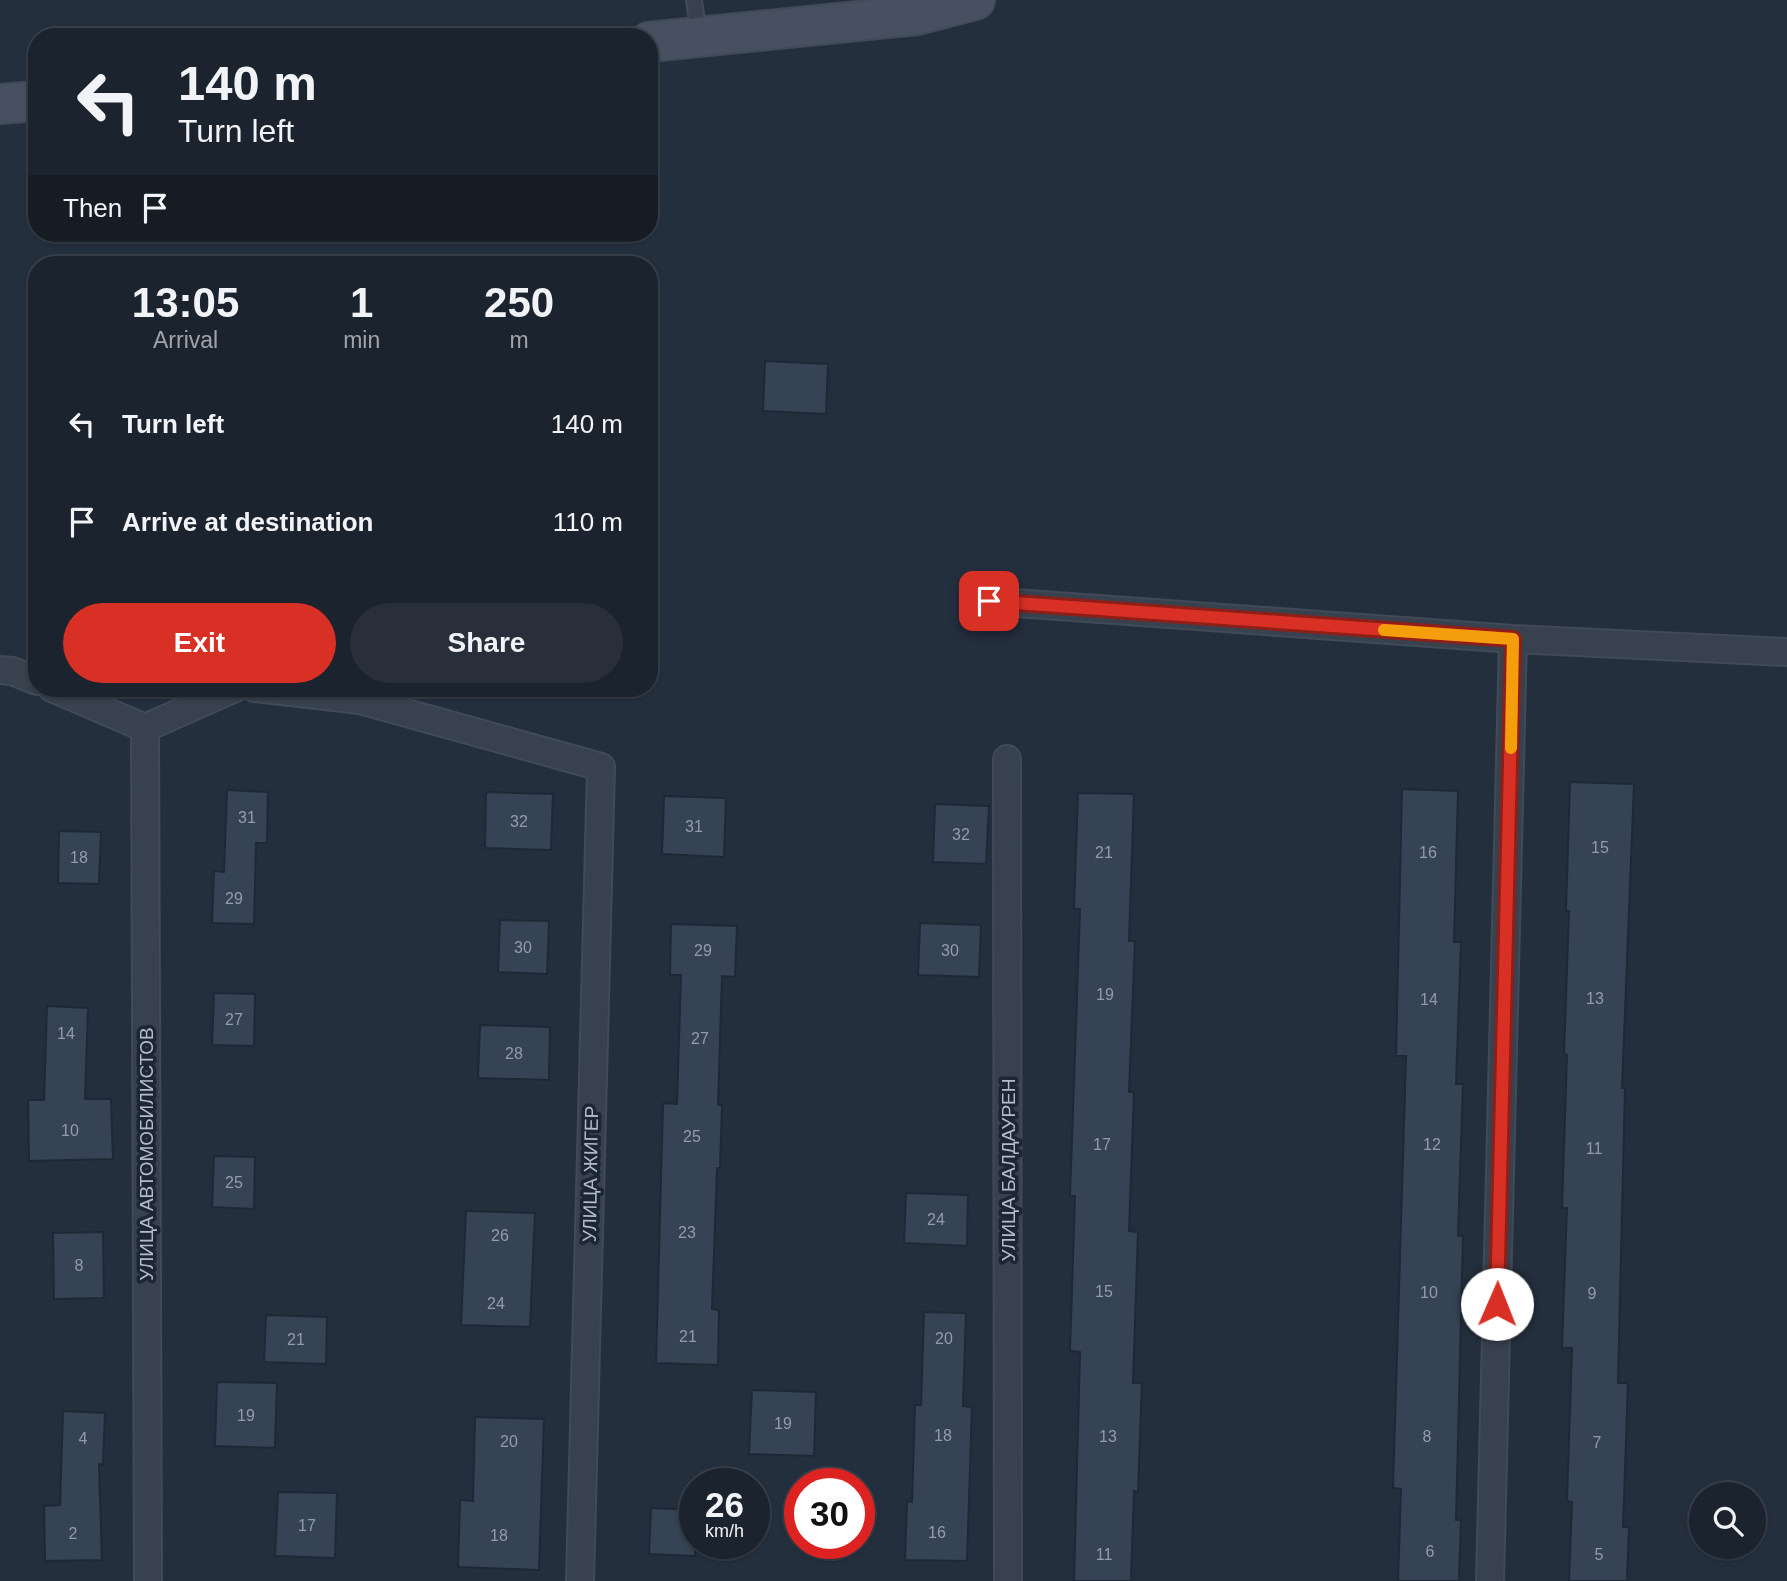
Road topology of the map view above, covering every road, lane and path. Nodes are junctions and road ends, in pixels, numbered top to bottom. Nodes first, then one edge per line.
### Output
1 (975, 0) edge
2 (697, 18) edge
3 (658, 37) edge
4 (28, 102) edge
5 (0, 104) edge
6 (989, 601) dead end
7 (1513, 639) junction
8 (1787, 652) edge
9 (0, 670) edge
10 (28, 677) edge
11 (73, 697) edge
12 (215, 697) edge
13 (334, 697) edge
14 (145, 728) junction
15 (1007, 759) dead end
16 (148, 1581) edge
17 (580, 1581) edge
18 (1008, 1581) edge
19 (1490, 1581) edge

1 - 2 main road
2 - 3 main road
4 - 5 main road
6 - 7 street
7 - 8 street
7 - 19 street
9 - 10 street
11 - 14 street
12 - 14 street
13 - 17 street, УЛИЦА ЖИГЕР
14 - 16 street, УЛИЦА АВТОМОБИЛИСТОВ
15 - 18 street, УЛИЦА БАЛДАУРЕН

